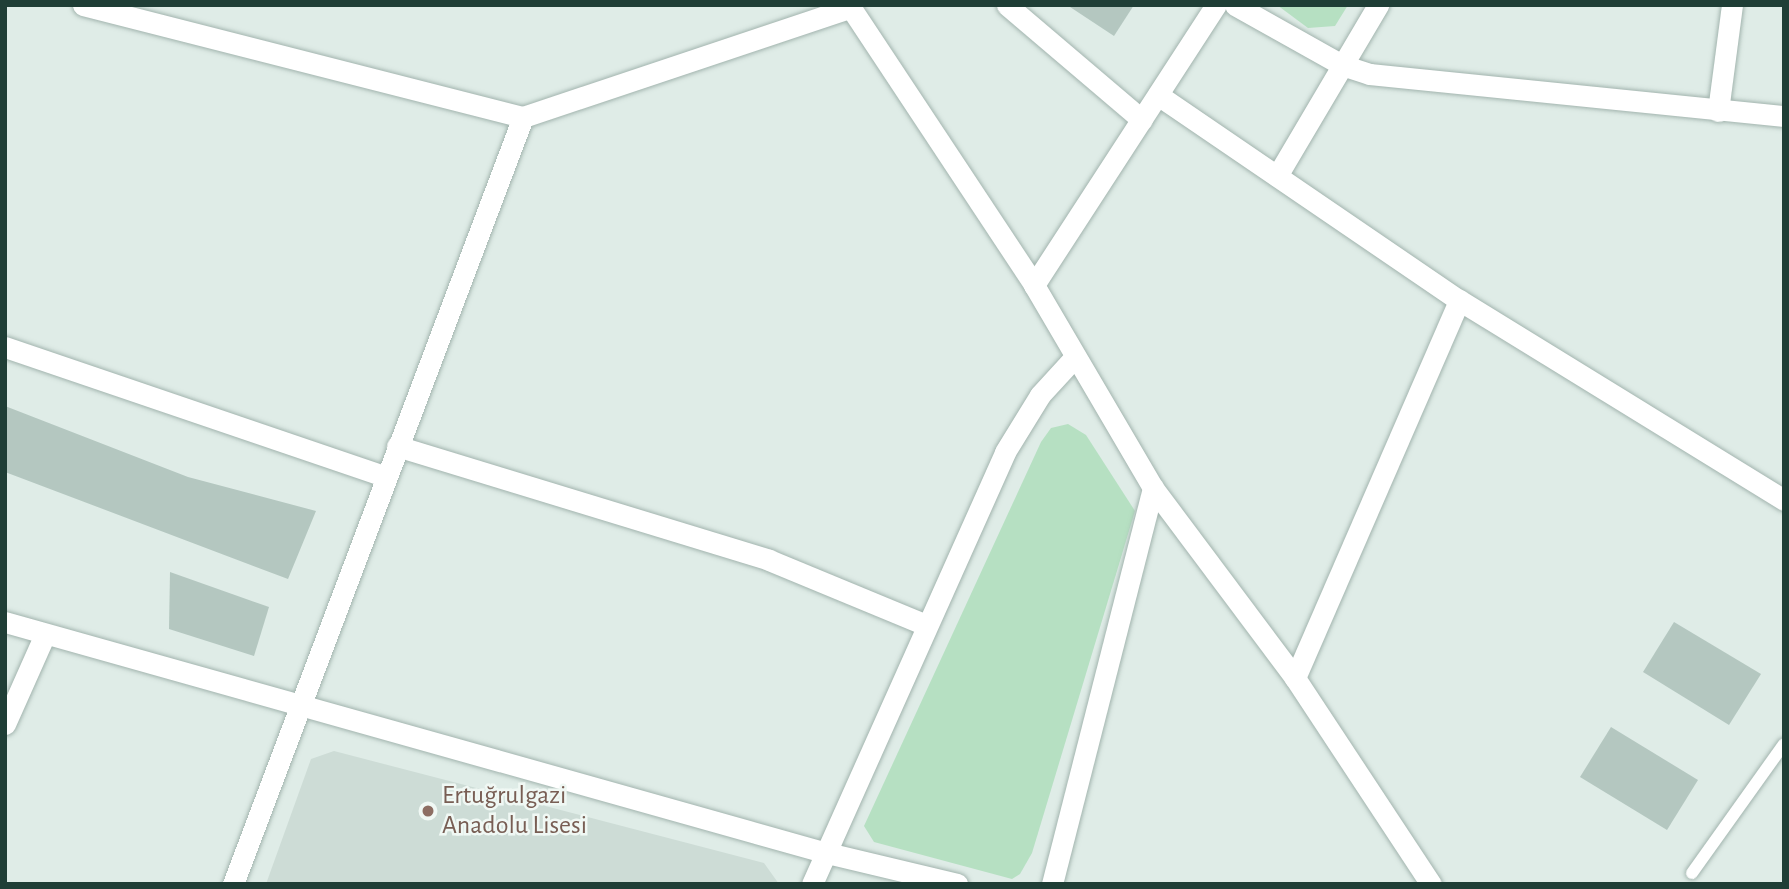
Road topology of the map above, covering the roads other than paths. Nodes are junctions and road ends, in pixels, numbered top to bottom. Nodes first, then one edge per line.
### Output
1 (1007, 5) edge
2 (1216, 5) edge
3 (1235, 5) edge
4 (1378, 5) edge
5 (1732, 5) edge
6 (91, 6) edge
7 (850, 6) edge
8 (1342, 65) junction
9 (1158, 94) junction
10 (1718, 111) junction
11 (1784, 116) edge
12 (523, 117) junction
13 (1142, 120) junction
14 (1277, 176) junction
15 (1034, 285) junction
16 (1459, 300) junction
17 (5, 347) edge
18 (1074, 358) junction
19 (397, 446) junction
20 (385, 476) junction
21 (1153, 488) junction
22 (1784, 500) edge
23 (5, 622) edge
24 (926, 625) junction
25 (45, 634) junction
26 (1295, 678) junction
27 (298, 705) junction
28 (5, 724) edge
29 (1784, 744) edge
30 (823, 852) junction
31 (1692, 873) dead end
32 (233, 884) edge
33 (812, 884) edge
34 (957, 884) edge
35 (1052, 884) edge
36 (1432, 884) edge

1 - 13 street
2 - 9 street
3 - 8 street
4 - 8 street
5 - 10 street
6 - 12 street
7 - 12 street
7 - 15 street
8 - 10 street
8 - 14 street
9 - 13 street
9 - 14 street
10 - 11 street
12 - 19 street
13 - 15 street
14 - 16 street
15 - 18 street
16 - 22 street
16 - 26 street
17 - 20 street
18 - 21 street
18 - 24 street
19 - 20 street
19 - 24 street
20 - 27 street
21 - 26 street
21 - 35 street
23 - 25 street
24 - 30 street
25 - 27 street
25 - 28 street
26 - 36 street
27 - 30 street
27 - 32 street
29 - 31 lane
30 - 33 street
30 - 34 street

